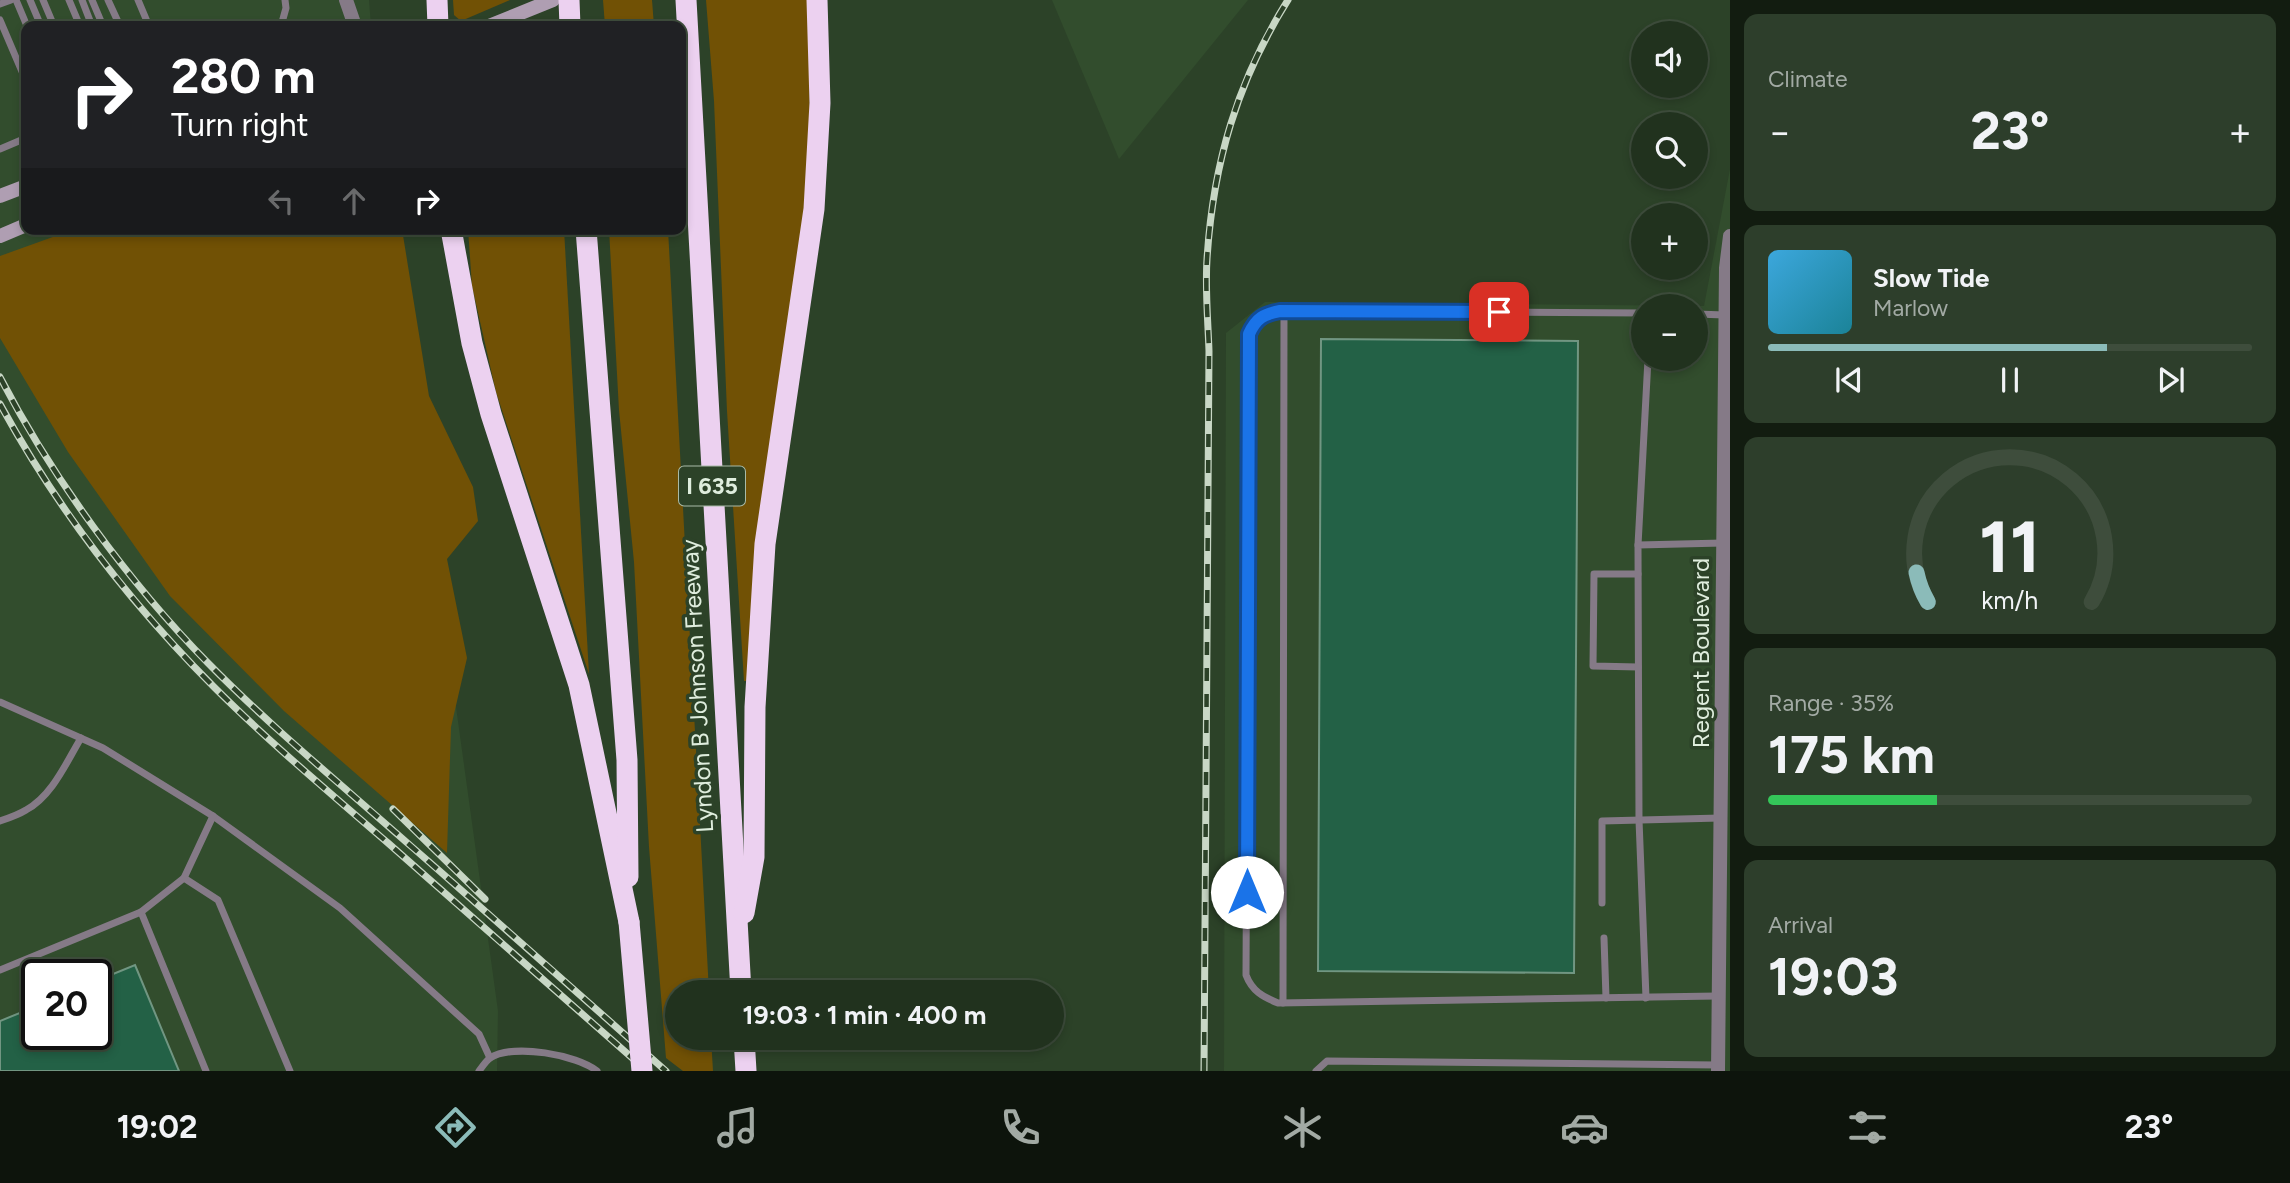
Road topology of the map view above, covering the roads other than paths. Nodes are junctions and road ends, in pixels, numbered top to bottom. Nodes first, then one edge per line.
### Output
1 (11, 0) edge
2 (16, 0) edge
3 (30, 0) edge
4 (43, 0) edge
5 (69, 0) edge
6 (82, 0) edge
7 (92, 0) edge
8 (108, 0) edge
9 (138, 0) edge
10 (285, 0) edge
11 (346, 0) edge
12 (437, 0) edge
13 (553, 0) edge
14 (569, 0) edge
15 (686, 0) edge
16 (817, 0) edge
17 (0, 4) edge
18 (0, 20) edge
19 (25, 21) edge
20 (39, 21) edge
21 (52, 21) edge
22 (78, 21) edge
23 (90, 21) edge
24 (101, 21) edge
25 (118, 21) edge
26 (147, 21) edge
27 (282, 21) edge
28 (353, 21) edge
29 (438, 21) edge
30 (501, 21) edge
31 (570, 21) edge
32 (21, 70) edge
33 (21, 140) edge
34 (0, 149) edge
35 (21, 188) edge
36 (0, 196) edge
37 (21, 227) edge
38 (452, 235) edge
39 (586, 235) edge
40 (0, 236) edge
41 (1730, 236) edge
42 (1284, 311) junction
43 (1631, 313) edge
44 (1708, 314) edge
45 (1725, 315) junction
46 (1647, 371) edge
47 (1727, 425) edge
48 (1723, 543) junction
49 (1638, 545) junction
50 (1638, 574) junction
51 (1638, 667) junction
52 (0, 702) edge
53 (1726, 717) edge
54 (80, 738) junction
55 (213, 816) junction
56 (1720, 818) junction
57 (1639, 820) junction
58 (0, 821) edge
59 (1725, 858) edge
60 (184, 878) junction
61 (1602, 903) dead end
62 (141, 912) junction
63 (629, 922) junction
64 (1604, 938) dead end
65 (738, 950) junction
66 (0, 970) edge
67 (740, 980) edge
68 (1717, 996) junction
69 (1606, 998) junction
70 (1646, 998) junction
71 (1283, 1003) junction
72 (745, 1050) edge
73 (490, 1058) junction
74 (1654, 1068) edge
75 (1718, 1068) edge
76 (206, 1071) edge
77 (290, 1071) edge
78 (480, 1071) edge
79 (597, 1071) edge
80 (642, 1071) edge
81 (746, 1071) edge
82 (1316, 1071) edge

1 - 17 lane
2 - 19 lane
3 - 20 lane
4 - 21 lane
5 - 22 lane
6 - 23 lane
7 - 24 lane
8 - 25 lane
9 - 26 lane
10 - 27 lane
11 - 28 street
12 - 29 highway
13 - 30 main road
14 - 31 highway
15 - 65 highway, Lyndon B Johnson Freeway / I 635
16 - 65 highway
18 - 32 lane
33 - 34 lane
35 - 36 main road
37 - 40 main road
38 - 63 highway
39 - 63 highway
41 - 45 street, Regent Boulevard
42 - 43 lane
42 - 71 lane
42 - 71 lane
44 - 45 lane
45 - 47 street, Regent Boulevard
46 - 49 lane
47 - 48 street, Regent Boulevard
48 - 49 lane
48 - 53 street, Regent Boulevard
49 - 50 lane
50 - 51 lane
50 - 51 lane
51 - 57 lane
52 - 54 lane
53 - 56 street, Regent Boulevard
54 - 55 lane
54 - 58 lane
55 - 60 lane
55 - 73 lane
56 - 57 lane
56 - 59 street, Regent Boulevard
57 - 61 lane
57 - 70 lane
59 - 68 street, Regent Boulevard
60 - 62 lane
60 - 77 lane
62 - 66 lane
62 - 76 lane
63 - 80 highway, bridge
64 - 69 lane
65 - 67 highway, Lyndon B Johnson Freeway / I 635
68 - 70 lane
68 - 75 street, Regent Boulevard
69 - 70 lane
69 - 71 lane
72 - 81 highway
73 - 78 lane
73 - 79 lane
74 - 75 lane
74 - 82 lane

